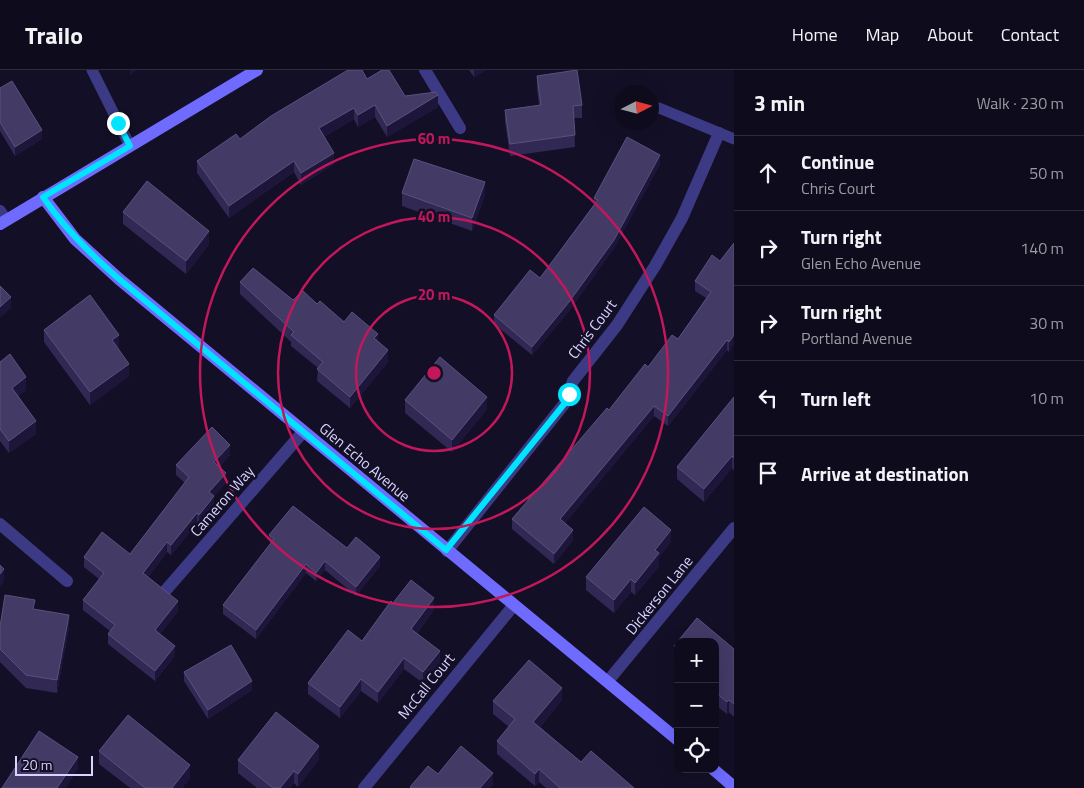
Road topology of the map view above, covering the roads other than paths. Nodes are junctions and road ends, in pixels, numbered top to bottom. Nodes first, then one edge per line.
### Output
1 (92, 70) edge
2 (257, 70) edge
3 (425, 70) edge
4 (659, 108) dead end
5 (460, 128) dead end
6 (719, 133) junction
7 (734, 139) edge
8 (130, 146) junction
9 (43, 197) junction
10 (2, 218) edge
11 (303, 432) junction
12 (0, 524) edge
13 (734, 528) edge
14 (446, 550) junction
15 (67, 581) dead end
16 (166, 590) edge
17 (514, 605) junction
18 (608, 682) junction
19 (674, 737) edge
20 (718, 773) edge
21 (734, 787) edge
22 (364, 788) edge

1 - 8 lane
2 - 8 street
3 - 5 street
4 - 6 lane
6 - 7 lane
6 - 14 street, Chris Court
8 - 9 street
9 - 10 street
9 - 11 street, Glen Echo Avenue
11 - 14 street, Glen Echo Avenue
11 - 16 street, Cameron Way
12 - 15 street
13 - 18 street, Dickerson Lane
14 - 17 street, Glen Echo Avenue
17 - 18 street, Glen Echo Avenue
17 - 22 street, McCall Court
18 - 19 street, Glen Echo Avenue
20 - 21 street

